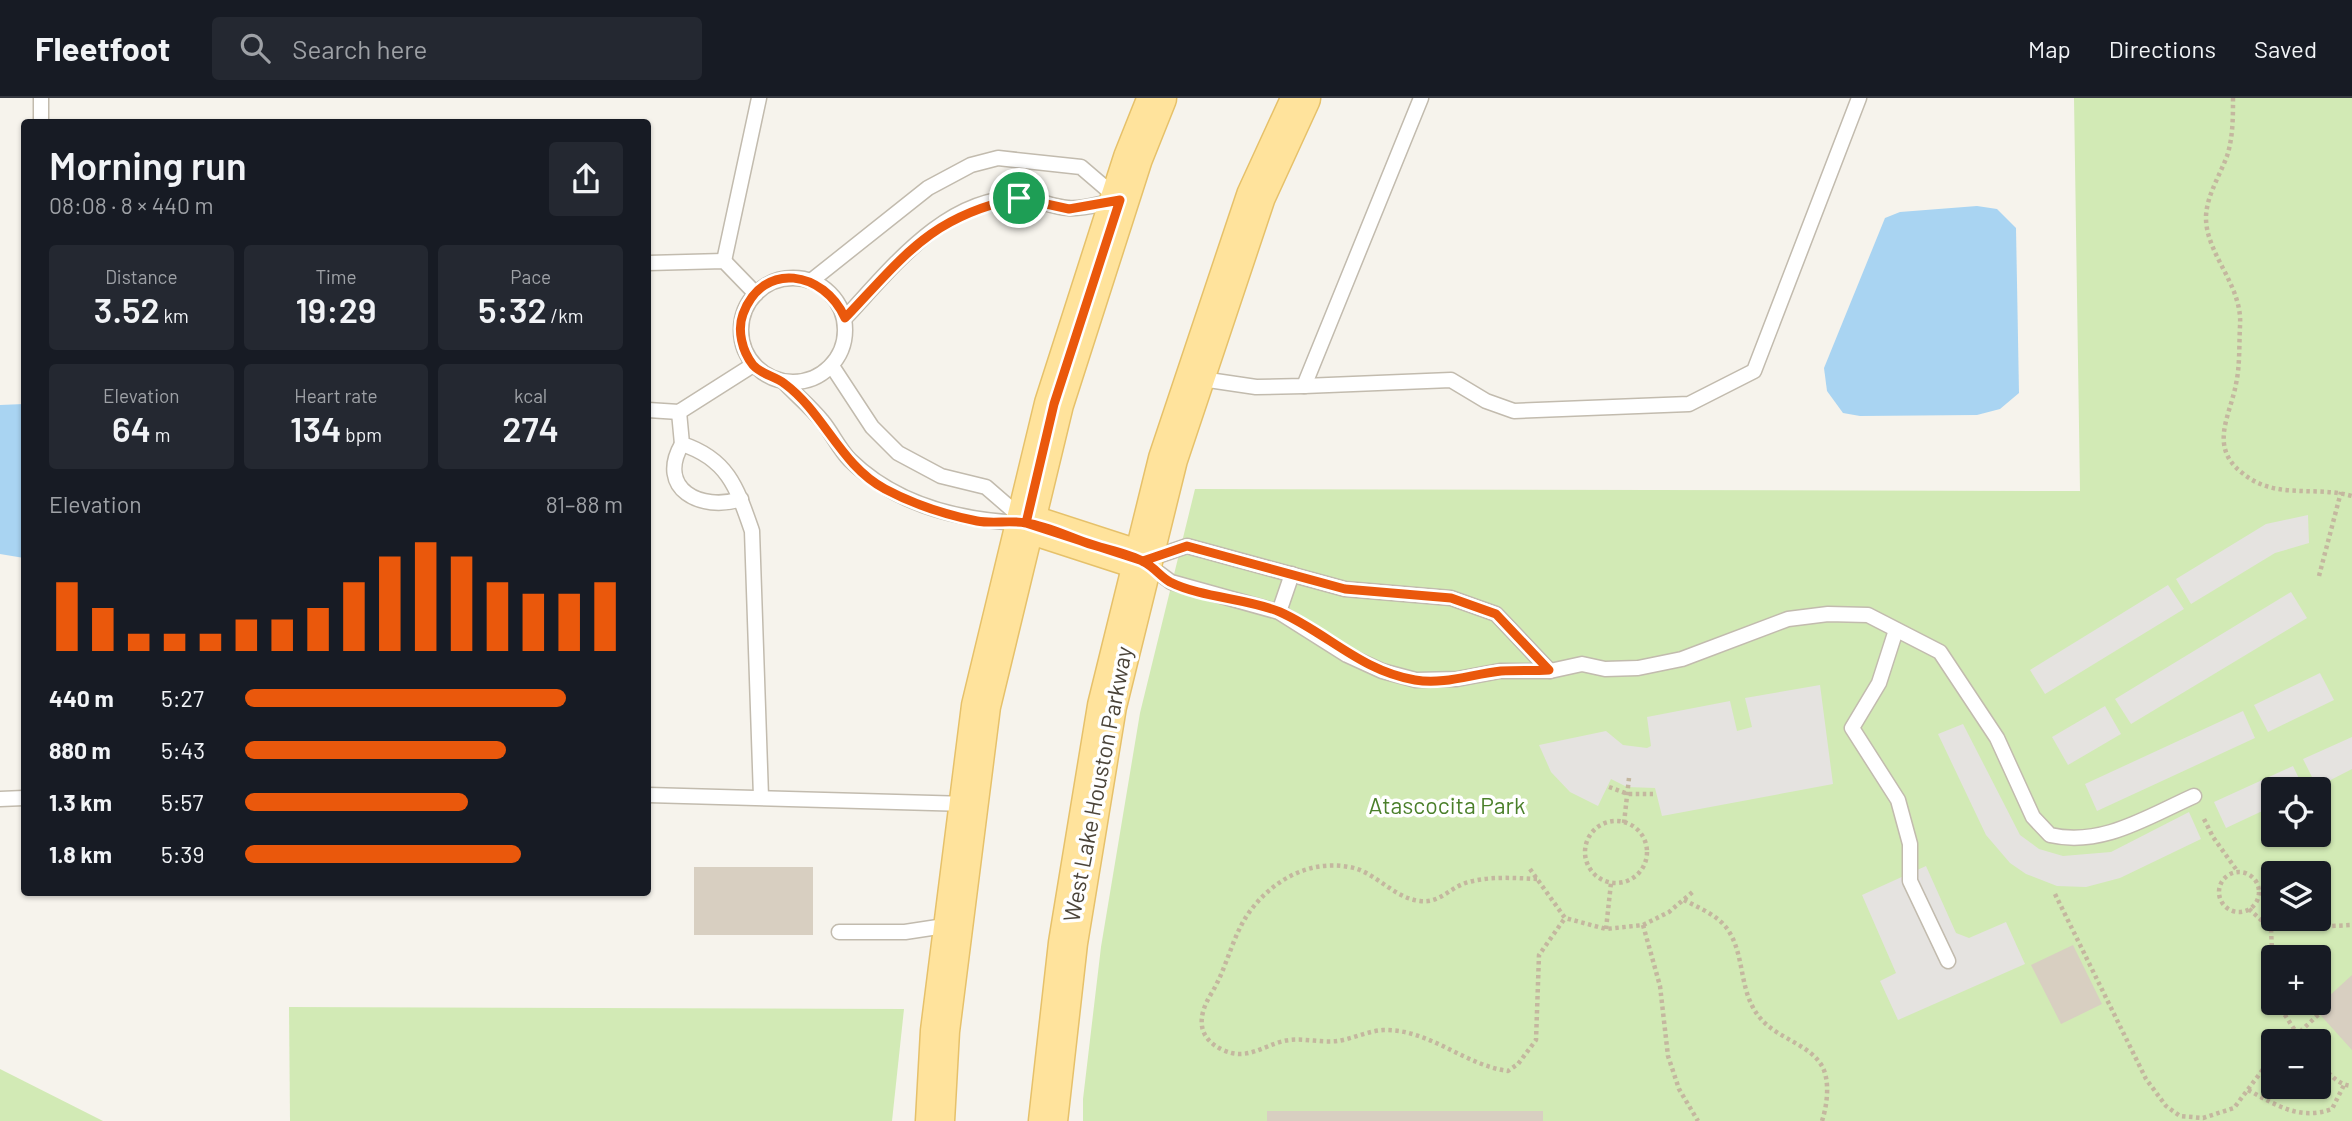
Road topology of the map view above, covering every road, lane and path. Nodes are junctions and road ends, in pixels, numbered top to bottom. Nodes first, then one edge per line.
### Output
1 (41, 98) edge
2 (759, 98) edge
3 (1157, 98) edge
4 (1301, 98) edge
5 (1421, 98) edge
6 (1859, 98) edge
7 (2232, 98) edge
8 (41, 119) edge
9 (1120, 200) junction
10 (724, 261) junction
11 (651, 263) edge
12 (811, 281) junction
13 (756, 294) junction
14 (845, 318) junction
15 (753, 365) junction
16 (832, 366) junction
17 (1194, 377) junction
18 (784, 382) junction
19 (1304, 386) junction
20 (651, 410) edge
21 (679, 412) junction
22 (682, 444) junction
23 (2341, 492) junction
24 (2352, 496) edge
25 (741, 499) junction
26 (1026, 523) junction
27 (1143, 561) junction
28 (1292, 574) junction
29 (2319, 576) dead end
30 (1279, 612) junction
31 (1896, 630) junction
32 (1549, 670) junction
33 (1629, 778) dead end
34 (1609, 787) dead end
35 (1628, 793) junction
36 (1653, 794) dead end
37 (651, 795) edge
38 (2194, 796) joint
39 (761, 797) junction
40 (21, 798) edge
41 (0, 799) edge
42 (970, 804) junction
43 (1624, 823) junction
44 (1530, 869) dead end
45 (2238, 872) junction
46 (1537, 879) junction
47 (1611, 883) junction
48 (1695, 890) dead end
49 (2055, 894) dead end
50 (1684, 900) junction
51 (2249, 909) junction
52 (1565, 918) junction
53 (2261, 919) edge
54 (952, 925) junction
55 (1643, 925) junction
56 (2352, 925) edge
57 (2331, 926) edge
58 (1606, 929) junction
59 (839, 932) dead end
60 (1948, 961) dead end
61 (2318, 1015) edge
62 (2303, 1029) edge
63 (2261, 1072) edge
64 (2331, 1073) edge
65 (2344, 1085) junction
66 (2352, 1086) edge
67 (2248, 1090) junction
68 (2217, 1113) junction
69 (935, 1121) edge
70 (1048, 1121) edge
71 (1698, 1121) edge
72 (1822, 1121) edge
73 (2212, 1121) edge

1 - 8 lane
2 - 10 lane
3 - 9 main road
4 - 17 main road, West Lake Houston Parkway
5 - 19 lane
6 - 19 lane
7 - 23 path
9 - 12 lane
9 - 14 lane
9 - 26 main road
10 - 11 lane
10 - 13 lane
12 - 13 lane
12 - 14 lane
13 - 15 lane
14 - 16 lane
15 - 18 lane
15 - 21 lane
16 - 18 lane
16 - 26 lane
17 - 19 lane
17 - 27 main road, West Lake Houston Parkway
18 - 26 lane
20 - 21 lane
21 - 22 lane
22 - 25 lane
22 - 25 lane
23 - 24 path
23 - 29 path
25 - 39 lane
26 - 27 main road
26 - 42 main road
27 - 28 lane
27 - 30 lane
27 - 70 main road, West Lake Houston Parkway
28 - 30 lane
28 - 32 lane
30 - 32 lane
31 - 32 lane
31 - 38 lane
31 - 60 lane
33 - 35 path
34 - 35 path
35 - 36 path
35 - 43 path
37 - 39 lane
38 - 45 path
39 - 42 lane
40 - 41 lane
42 - 54 main road
43 - 47 path
43 - 47 path
44 - 46 path
45 - 51 path
45 - 51 path
46 - 52 path
46 - 52 path
47 - 58 path
48 - 50 path
49 - 68 path
50 - 55 path
50 - 72 path
51 - 53 path
52 - 58 path
54 - 59 lane
54 - 69 main road
55 - 58 path
55 - 71 path
56 - 57 path
61 - 62 path
63 - 67 path
64 - 65 path
65 - 66 path
65 - 67 path
67 - 68 path
68 - 73 path

